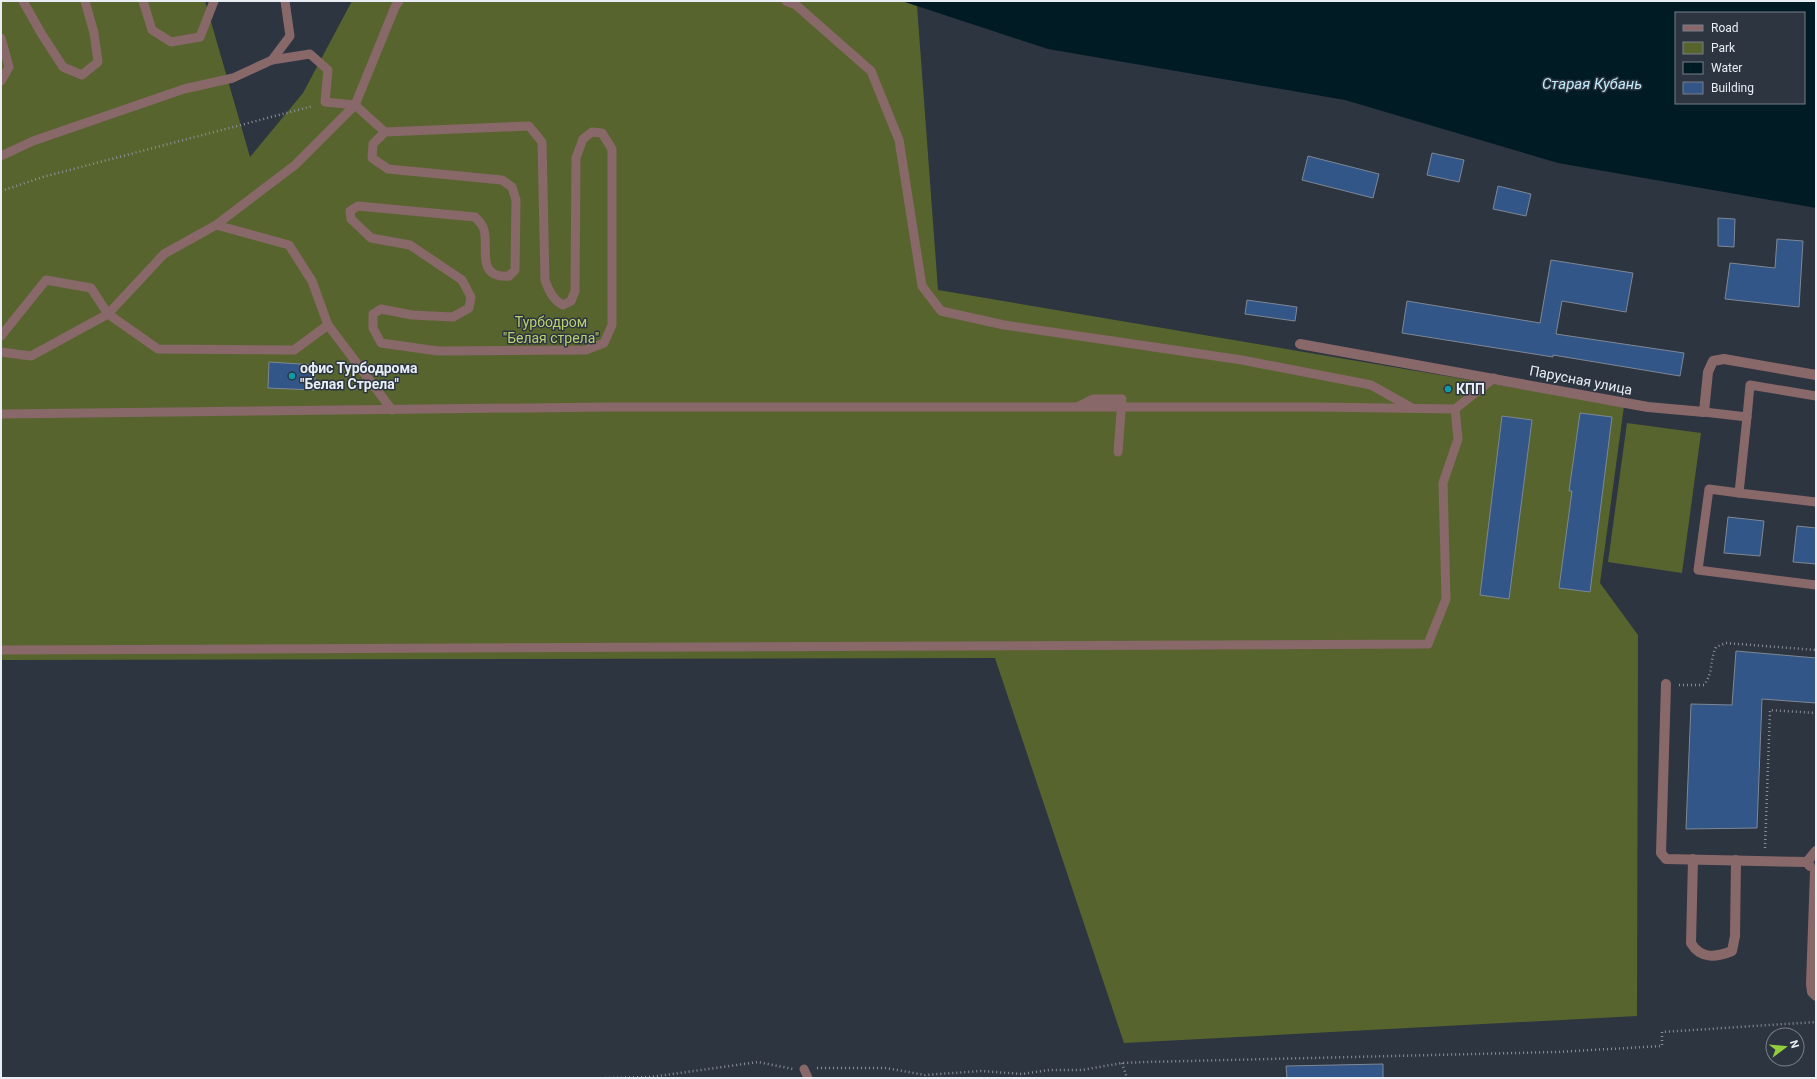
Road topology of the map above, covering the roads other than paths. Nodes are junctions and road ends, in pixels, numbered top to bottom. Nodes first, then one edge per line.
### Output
1 (23, 1) edge
2 (85, 1) edge
3 (143, 1) edge
4 (214, 1) edge
5 (285, 1) edge
6 (399, 1) edge
7 (786, 1) edge
8 (1, 38) edge
9 (272, 60) junction
10 (1, 80) edge
11 (355, 105) junction
12 (385, 132) junction
13 (1, 156) edge
14 (216, 225) junction
15 (108, 314) junction
16 (328, 325) junction
17 (1, 336) edge
18 (1300, 344) dead end
19 (1, 352) edge
20 (1816, 375) edge
21 (1494, 378) junction
22 (1816, 396) edge
23 (1121, 407) junction
24 (1414, 408) junction
25 (1455, 409) junction
26 (392, 410) junction
27 (1704, 412) junction
28 (1, 414) edge
29 (1747, 417) junction
30 (1118, 452) dead end
31 (1739, 493) junction
32 (1816, 502) edge
33 (1816, 585) edge
34 (1, 650) edge
35 (1666, 684) road end
36 (1816, 850) edge
37 (1693, 859) junction
38 (1736, 860) junction
39 (1807, 862) junction
40 (1816, 873) edge
41 (1816, 996) edge
42 (804, 1069) road end
43 (808, 1078) edge

1 - 2 lane
3 - 4 lane
5 - 9 lane
6 - 11 lane
7 - 24 lane
8 - 10 lane
9 - 11 lane
9 - 13 lane
11 - 12 lane
11 - 14 lane
12 - 12 lane
14 - 15 lane
14 - 16 lane
15 - 16 lane
15 - 17 lane
15 - 19 lane
16 - 26 lane
18 - 21 street, Парусная улица
20 - 27 street
21 - 25 lane
21 - 27 street, Парусная улица
22 - 29 lane
23 - 24 lane
23 - 26 lane
23 - 30 lane
24 - 25 lane
25 - 34 lane
26 - 28 lane
27 - 29 lane
29 - 31 lane
31 - 32 lane
31 - 33 lane
35 - 37 street
36 - 39 street
37 - 38 street
37 - 38 street
38 - 39 street
39 - 40 street
40 - 41 street
42 - 43 lane

